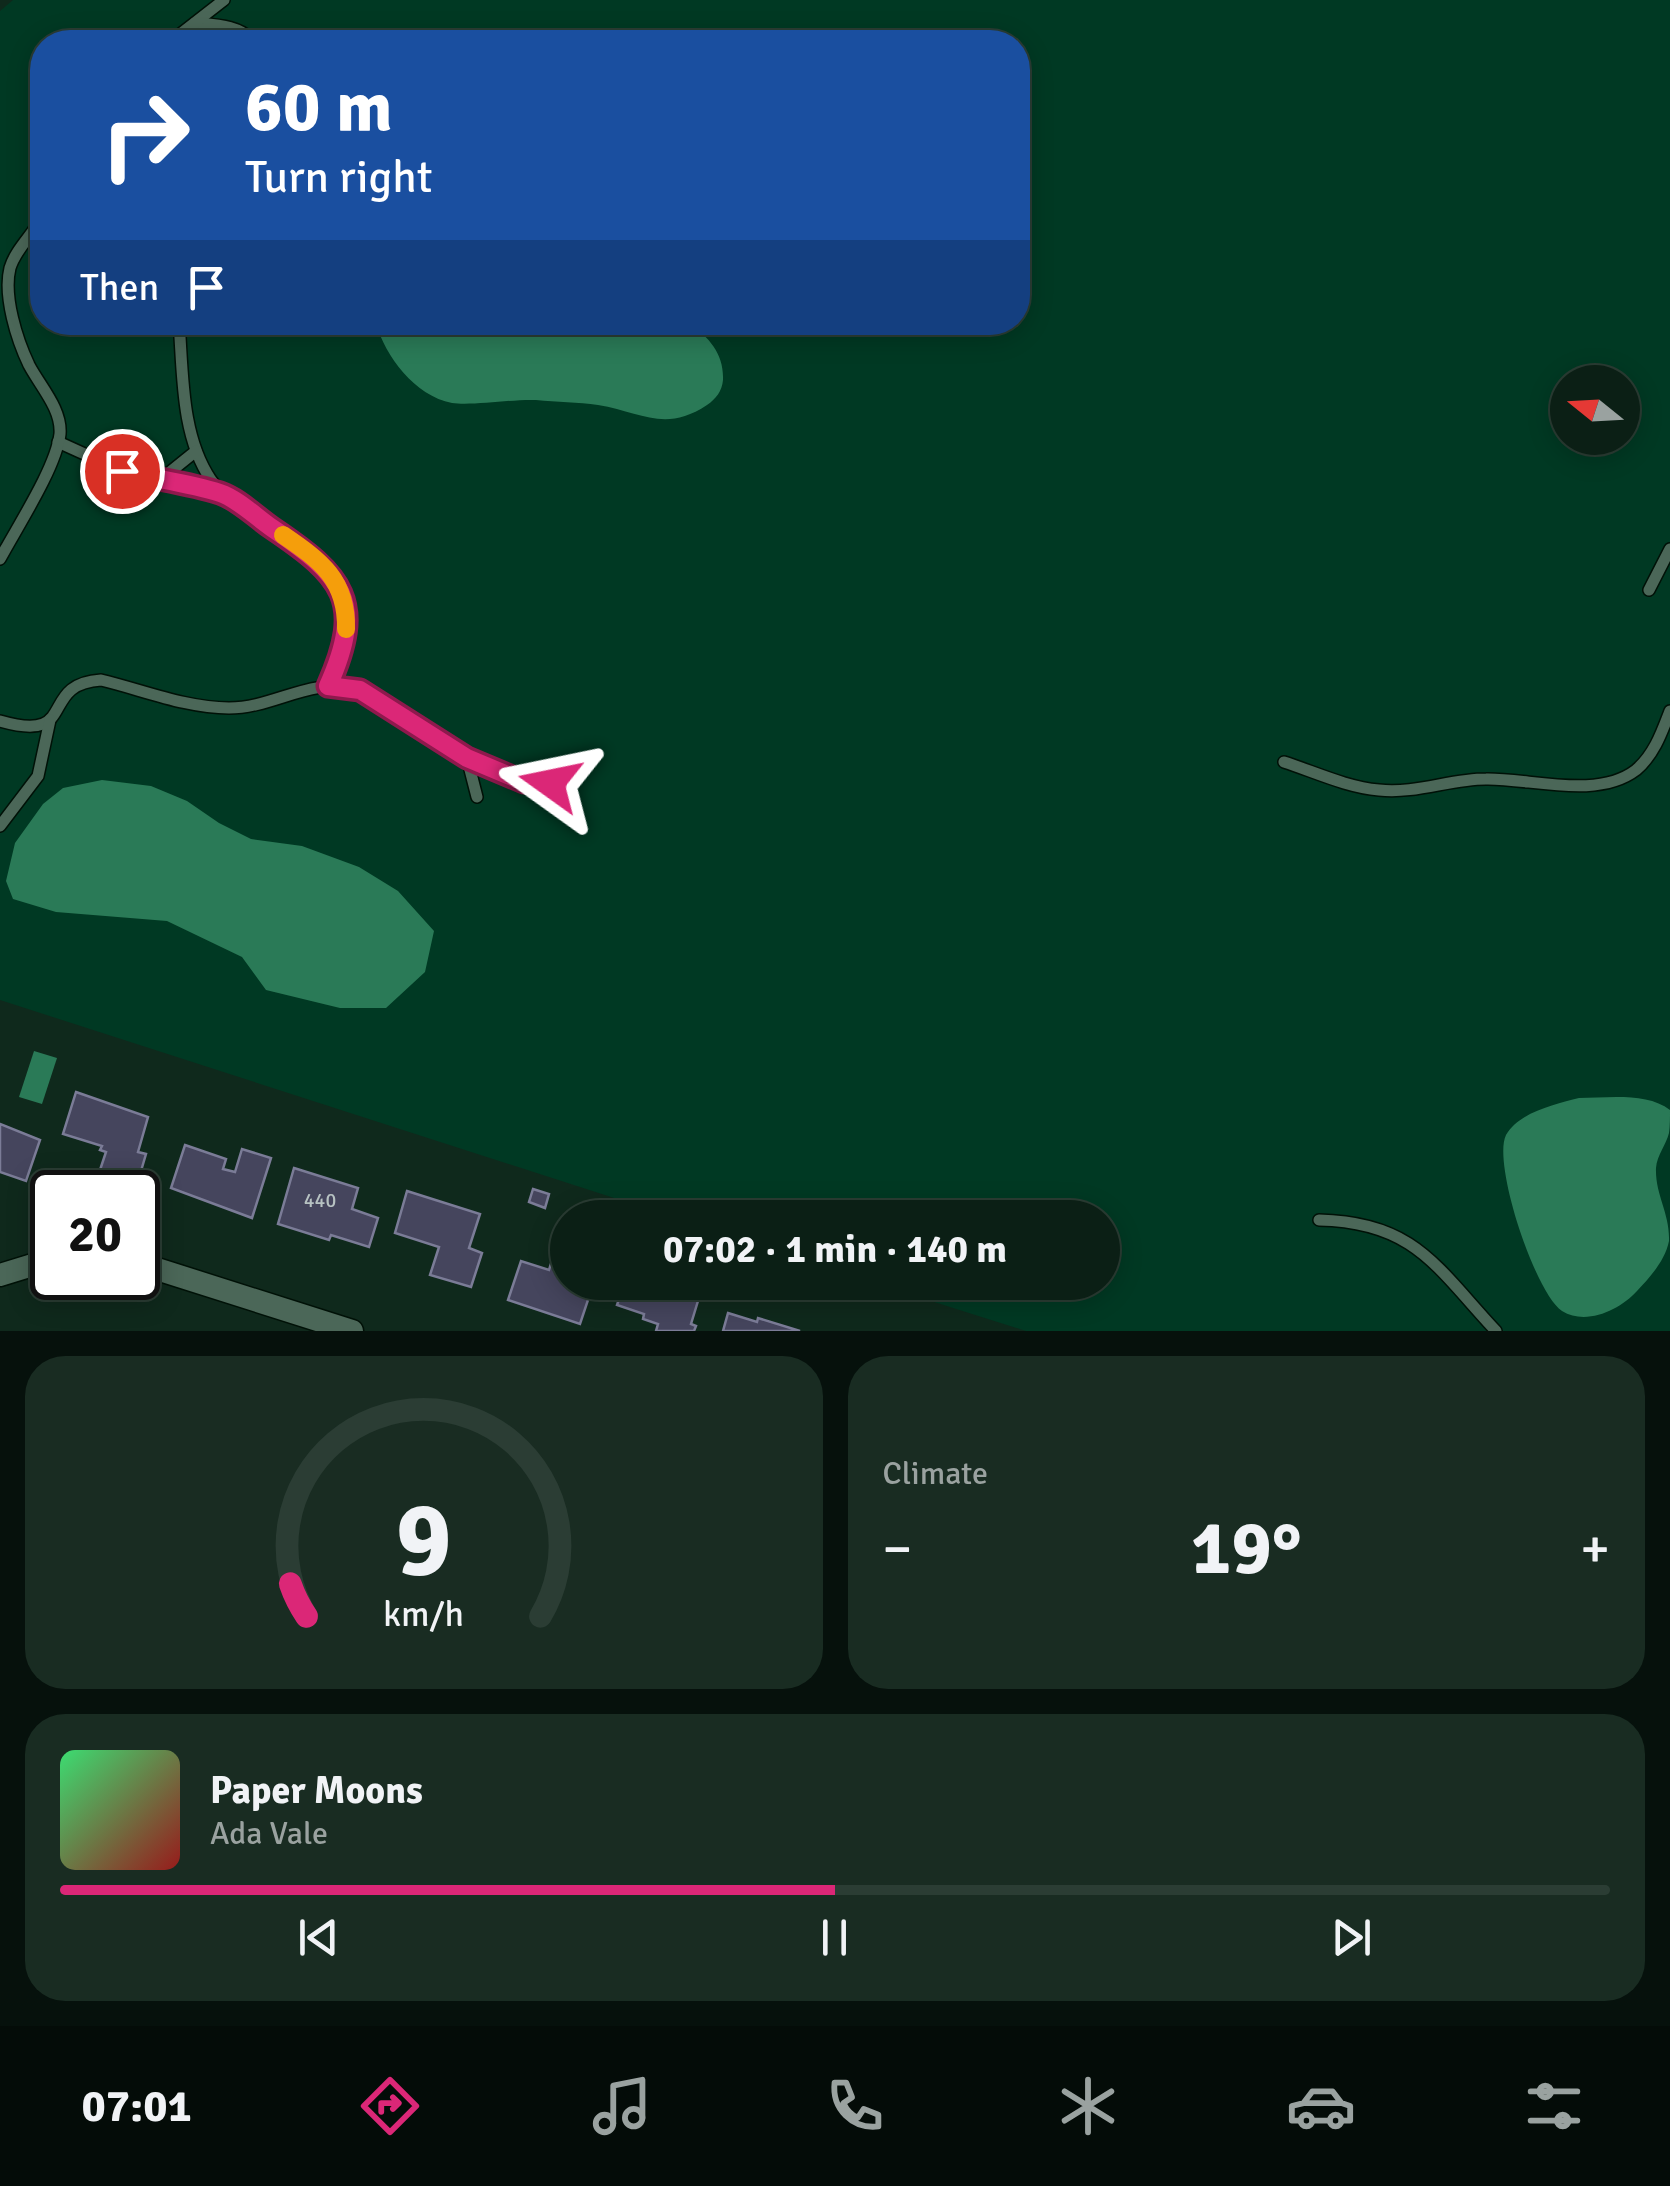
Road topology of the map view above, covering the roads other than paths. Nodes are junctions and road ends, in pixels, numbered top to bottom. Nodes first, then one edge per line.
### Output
1 (224, 0) edge
2 (194, 23) junction
3 (185, 30) edge
4 (239, 30) edge
5 (30, 234) edge
6 (5, 272) edge
7 (180, 335) edge
8 (58, 442) junction
9 (196, 451) junction
10 (160, 480) junction
11 (225, 494) junction
12 (1670, 550) edge
13 (0, 559) edge
14 (1649, 590) dead end
15 (328, 686) junction
16 (1670, 711) edge
17 (0, 720) edge
18 (50, 720) junction
19 (467, 758) junction
20 (1284, 762) dead end
21 (550, 783) dead end
22 (477, 796) dead end
23 (0, 826) edge
24 (1319, 1220) dead end
25 (30, 1266) edge
26 (160, 1271) edge
27 (0, 1275) edge
28 (348, 1330) edge
29 (1496, 1331) edge

1 - 2 lane
2 - 3 lane
2 - 4 lane
5 - 6 lane
6 - 8 lane
7 - 9 lane
8 - 10 lane
8 - 13 lane
9 - 10 lane
9 - 11 lane
10 - 11 lane
11 - 15 lane
12 - 14 lane
15 - 18 lane
15 - 19 lane
16 - 20 lane
17 - 18 lane
18 - 23 lane
19 - 21 lane
19 - 22 lane
24 - 29 lane
25 - 27 street
26 - 28 street

